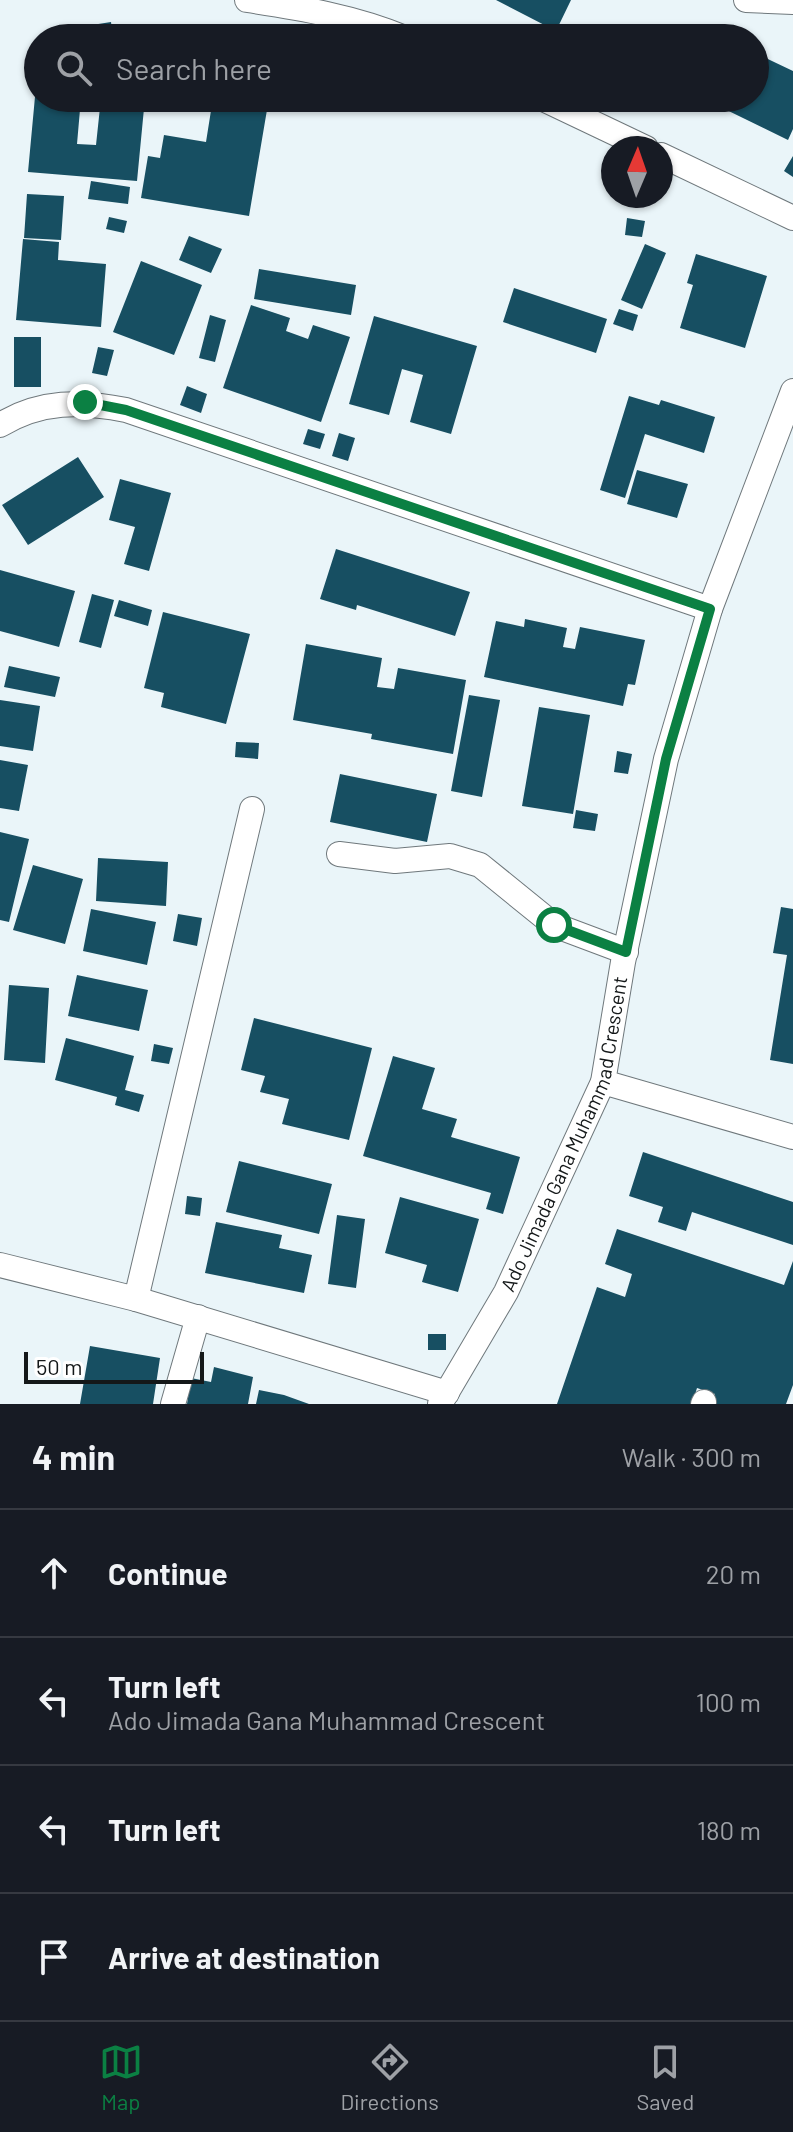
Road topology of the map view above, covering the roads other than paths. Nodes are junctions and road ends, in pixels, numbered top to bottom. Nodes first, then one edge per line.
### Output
1 (247, 0) edge
2 (746, 0) edge
3 (793, 2) edge
4 (367, 24) edge
5 (570, 112) edge
6 (621, 136) edge
7 (673, 161) edge
8 (793, 218) edge
9 (793, 391) edge
10 (0, 425) edge
11 (710, 609) junction
12 (252, 809) dead end
13 (339, 854) dead end
14 (626, 952) junction
15 (603, 1082) junction
16 (793, 1137) edge
17 (0, 1265) edge
18 (136, 1299) junction
19 (198, 1317) junction
20 (443, 1399) edge
21 (173, 1404) edge

1 - 4 street
2 - 3 street
5 - 6 street
7 - 8 street
9 - 11 street, Ado Jimada Gana Muhammad Crescent
10 - 11 street
11 - 14 street, Ado Jimada Gana Muhammad Crescent
12 - 18 street
13 - 14 street
14 - 15 street, Ado Jimada Gana Muhammad Crescent
15 - 16 street
15 - 20 street, Ado Jimada Gana Muhammad Crescent
17 - 18 street
18 - 19 street
19 - 20 street
19 - 21 street

